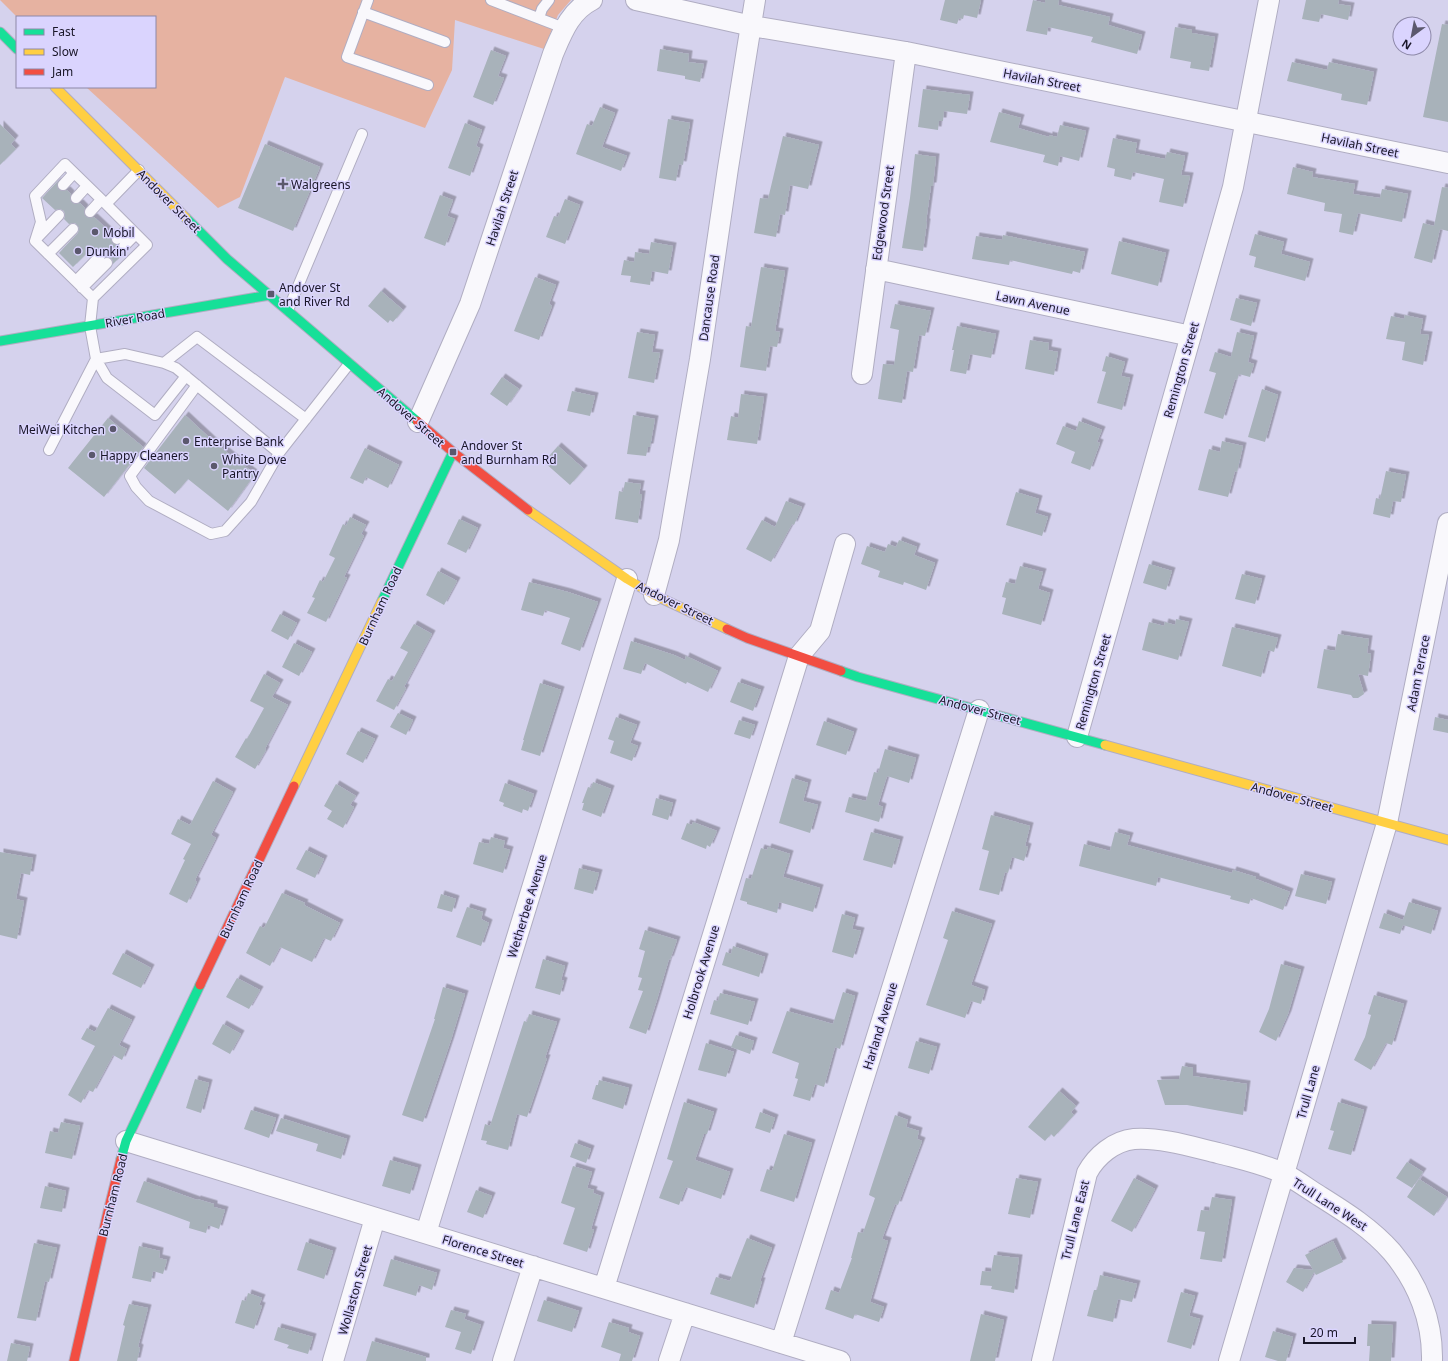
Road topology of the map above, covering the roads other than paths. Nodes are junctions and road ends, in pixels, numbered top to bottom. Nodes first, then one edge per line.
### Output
1 (368, 0) edge
2 (491, 0) edge
3 (549, 0) edge
4 (592, 0) edge
5 (636, 0) edge
6 (756, 0) edge
7 (1269, 0) edge
8 (364, 12) junction
9 (539, 18) junction
10 (752, 26) junction
11 (564, 28) junction
12 (0, 32) edge
13 (446, 42) dead end
14 (16, 48) edge
15 (906, 52) junction
16 (428, 85) dead end
17 (56, 88) edge
18 (1246, 121) junction
19 (362, 134) dead end
20 (1448, 163) edge
21 (138, 170) junction
22 (74, 173) junction
23 (63, 185) dead end
24 (87, 186) junction
25 (76, 198) dead end
26 (47, 202) dead end
27 (104, 202) junction
28 (39, 211) junction
29 (90, 212) dead end
30 (59, 215) dead end
31 (73, 229) dead end
32 (132, 231) junction
33 (35, 241) junction
34 (121, 243) dead end
35 (48, 254) junction
36 (104, 260) dead end
37 (876, 269) junction
38 (79, 284) junction
39 (270, 295) junction
40 (93, 298) junction
41 (288, 310) junction
42 (90, 326) junction
43 (1191, 336) junction
44 (0, 342) edge
45 (96, 359) junction
46 (164, 363) junction
47 (349, 364) junction
48 (862, 374) dead end
49 (186, 376) junction
50 (197, 385) junction
51 (306, 419) junction
52 (418, 422) junction
53 (49, 450) dead end
54 (453, 452) junction
55 (279, 454) junction
56 (1448, 523) edge
57 (845, 544) dead end
58 (628, 579) junction
59 (654, 595) junction
60 (798, 656) junction
61 (979, 710) junction
62 (1077, 737) junction
63 (1387, 823) junction
64 (1448, 840) edge
65 (126, 1141) junction
66 (1284, 1174) junction
67 (376, 1218) junction
68 (426, 1233) junction
69 (533, 1266) junction
70 (604, 1288) junction
71 (685, 1313) junction
72 (781, 1343) junction
73 (74, 1361) edge
74 (333, 1361) edge
75 (503, 1361) edge
76 (669, 1361) edge
77 (840, 1361) edge
78 (1042, 1361) edge
79 (1229, 1361) edge
80 (1432, 1361) edge

1 - 8 lane
2 - 9 lane
3 - 9 lane
4 - 11 street, Havilah Street
5 - 10 street, Havilah Street
6 - 10 street, Dancause Road
7 - 18 street, Remington Street
8 - 13 lane
8 - 16 lane
9 - 11 lane
10 - 15 street, Havilah Street
10 - 59 street, Dancause Road
11 - 52 street, Havilah Street
12 - 14 main road
15 - 18 street, Havilah Street
15 - 37 street, Edgewood Street
17 - 21 main road, Andover Street
18 - 20 street, Havilah Street
18 - 43 street, Remington Street
19 - 41 lane
21 - 27 lane
21 - 39 main road, Andover Street
22 - 23 lane
22 - 24 lane
22 - 28 lane
24 - 25 lane
24 - 27 lane
26 - 28 lane
27 - 29 lane
27 - 32 lane
28 - 33 lane
30 - 33 lane
31 - 35 lane
32 - 34 lane
32 - 40 lane
33 - 35 lane
35 - 38 lane
36 - 38 lane
37 - 43 street, Lawn Avenue
37 - 48 street, Edgewood Street
38 - 40 lane
39 - 41 main road, Andover Street
39 - 42 main road, River Road
40 - 42 lane
41 - 47 main road, Andover Street
42 - 44 main road, River Road
42 - 45 lane
43 - 62 street, Remington Street
45 - 46 lane
45 - 49 lane
45 - 53 lane
46 - 49 lane
46 - 51 lane
47 - 51 lane
47 - 52 main road, Andover Street
49 - 50 lane
50 - 55 lane
50 - 55 lane
51 - 55 lane
52 - 54 main road, Andover Street
54 - 58 main road, Andover Street
54 - 65 main road, Burnham Road
56 - 63 street, Adam Terrace
57 - 60 street
58 - 59 main road, Andover Street
58 - 68 street, Wetherbee Avenue
59 - 60 main road, Andover Street
60 - 61 main road, Andover Street
60 - 70 street, Holbrook Avenue
61 - 62 main road, Andover Street
61 - 72 street, Harland Avenue
62 - 63 main road, Andover Street
63 - 64 main road, Andover Street
63 - 66 street, Trull Lane
65 - 67 street, Florence Street
65 - 73 main road, Burnham Road
66 - 78 street, Trull Lane East
66 - 79 street, Trull Lane
66 - 80 street, Trull Lane West
67 - 68 street, Florence Street
67 - 74 street, Wollaston Street
68 - 69 street, Florence Street
69 - 70 street, Florence Street
69 - 75 street
70 - 71 street, Florence Street
71 - 72 street, Florence Street
71 - 76 street
72 - 77 street, Florence Street

